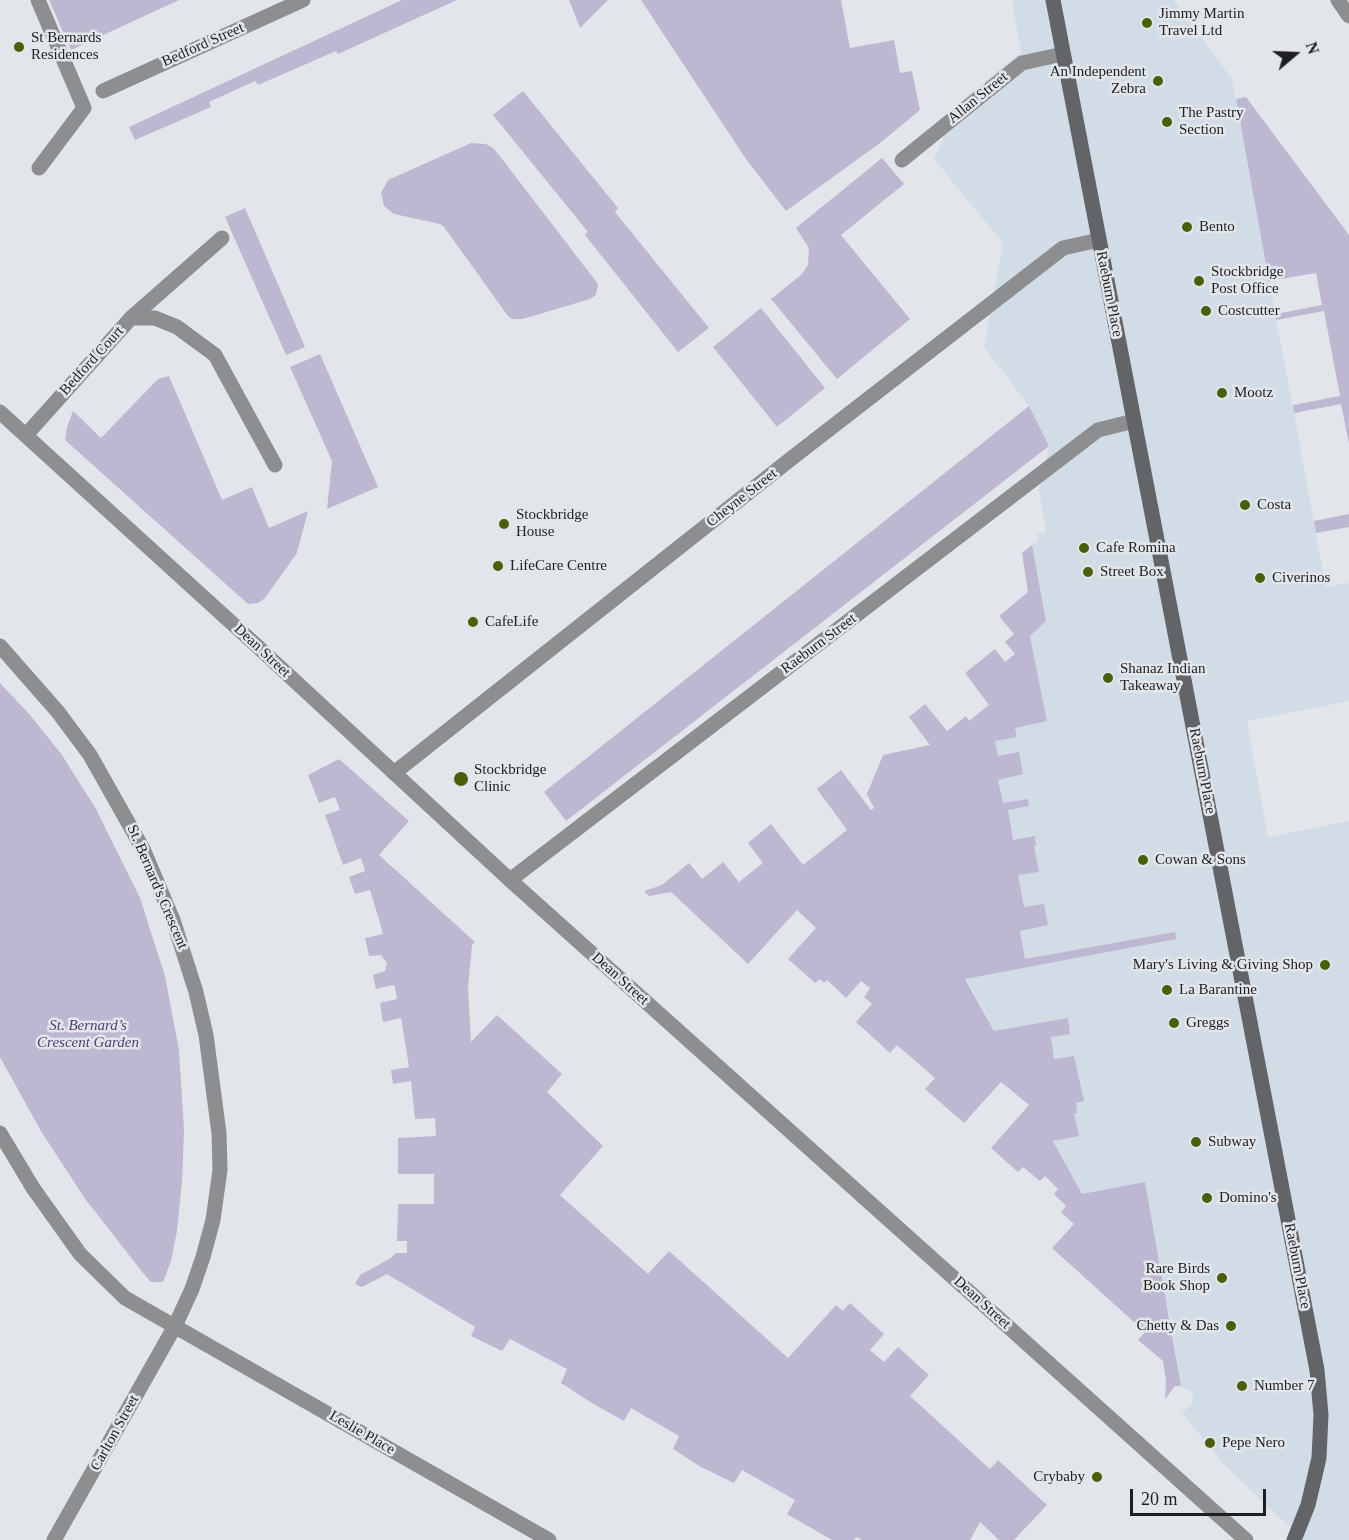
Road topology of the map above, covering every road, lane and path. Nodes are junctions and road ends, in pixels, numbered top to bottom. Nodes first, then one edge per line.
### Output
1 (38, 0) edge
2 (303, 0) edge
3 (1053, 0) edge
4 (1338, 0) edge
5 (1349, 16) edge
6 (1063, 54) junction
7 (103, 91) dead end
8 (902, 160) dead end
9 (39, 168) dead end
10 (222, 238) dead end
11 (1099, 240) junction
12 (131, 318) junction
13 (0, 412) edge
14 (1134, 422) junction
15 (26, 435) junction
16 (275, 465) dead end
17 (0, 646) edge
18 (394, 773) junction
19 (510, 880) junction
20 (0, 1133) edge
21 (175, 1326) junction
22 (54, 1540) edge
23 (549, 1540) edge
24 (1246, 1540) edge
25 (1293, 1540) edge

1 - 9 street
2 - 7 street, Bedford Street
3 - 6 main road, Raeburn Place
4 - 5 street
6 - 8 street, Allan Street
6 - 11 main road, Raeburn Place
10 - 12 street
11 - 14 main road, Raeburn Place
11 - 18 street, Cheyne Street
12 - 15 street, Bedford Court
12 - 16 street, Bedford Court
13 - 15 street, Dean Street
14 - 19 street, Raeburn Street
14 - 25 main road, Raeburn Place
15 - 18 street, Dean Street
17 - 21 street, St. Bernard's Crescent
18 - 19 street, Dean Street
19 - 24 street, Dean Street
20 - 21 street
21 - 22 street, Carlton Street
21 - 23 street, Leslie Place

